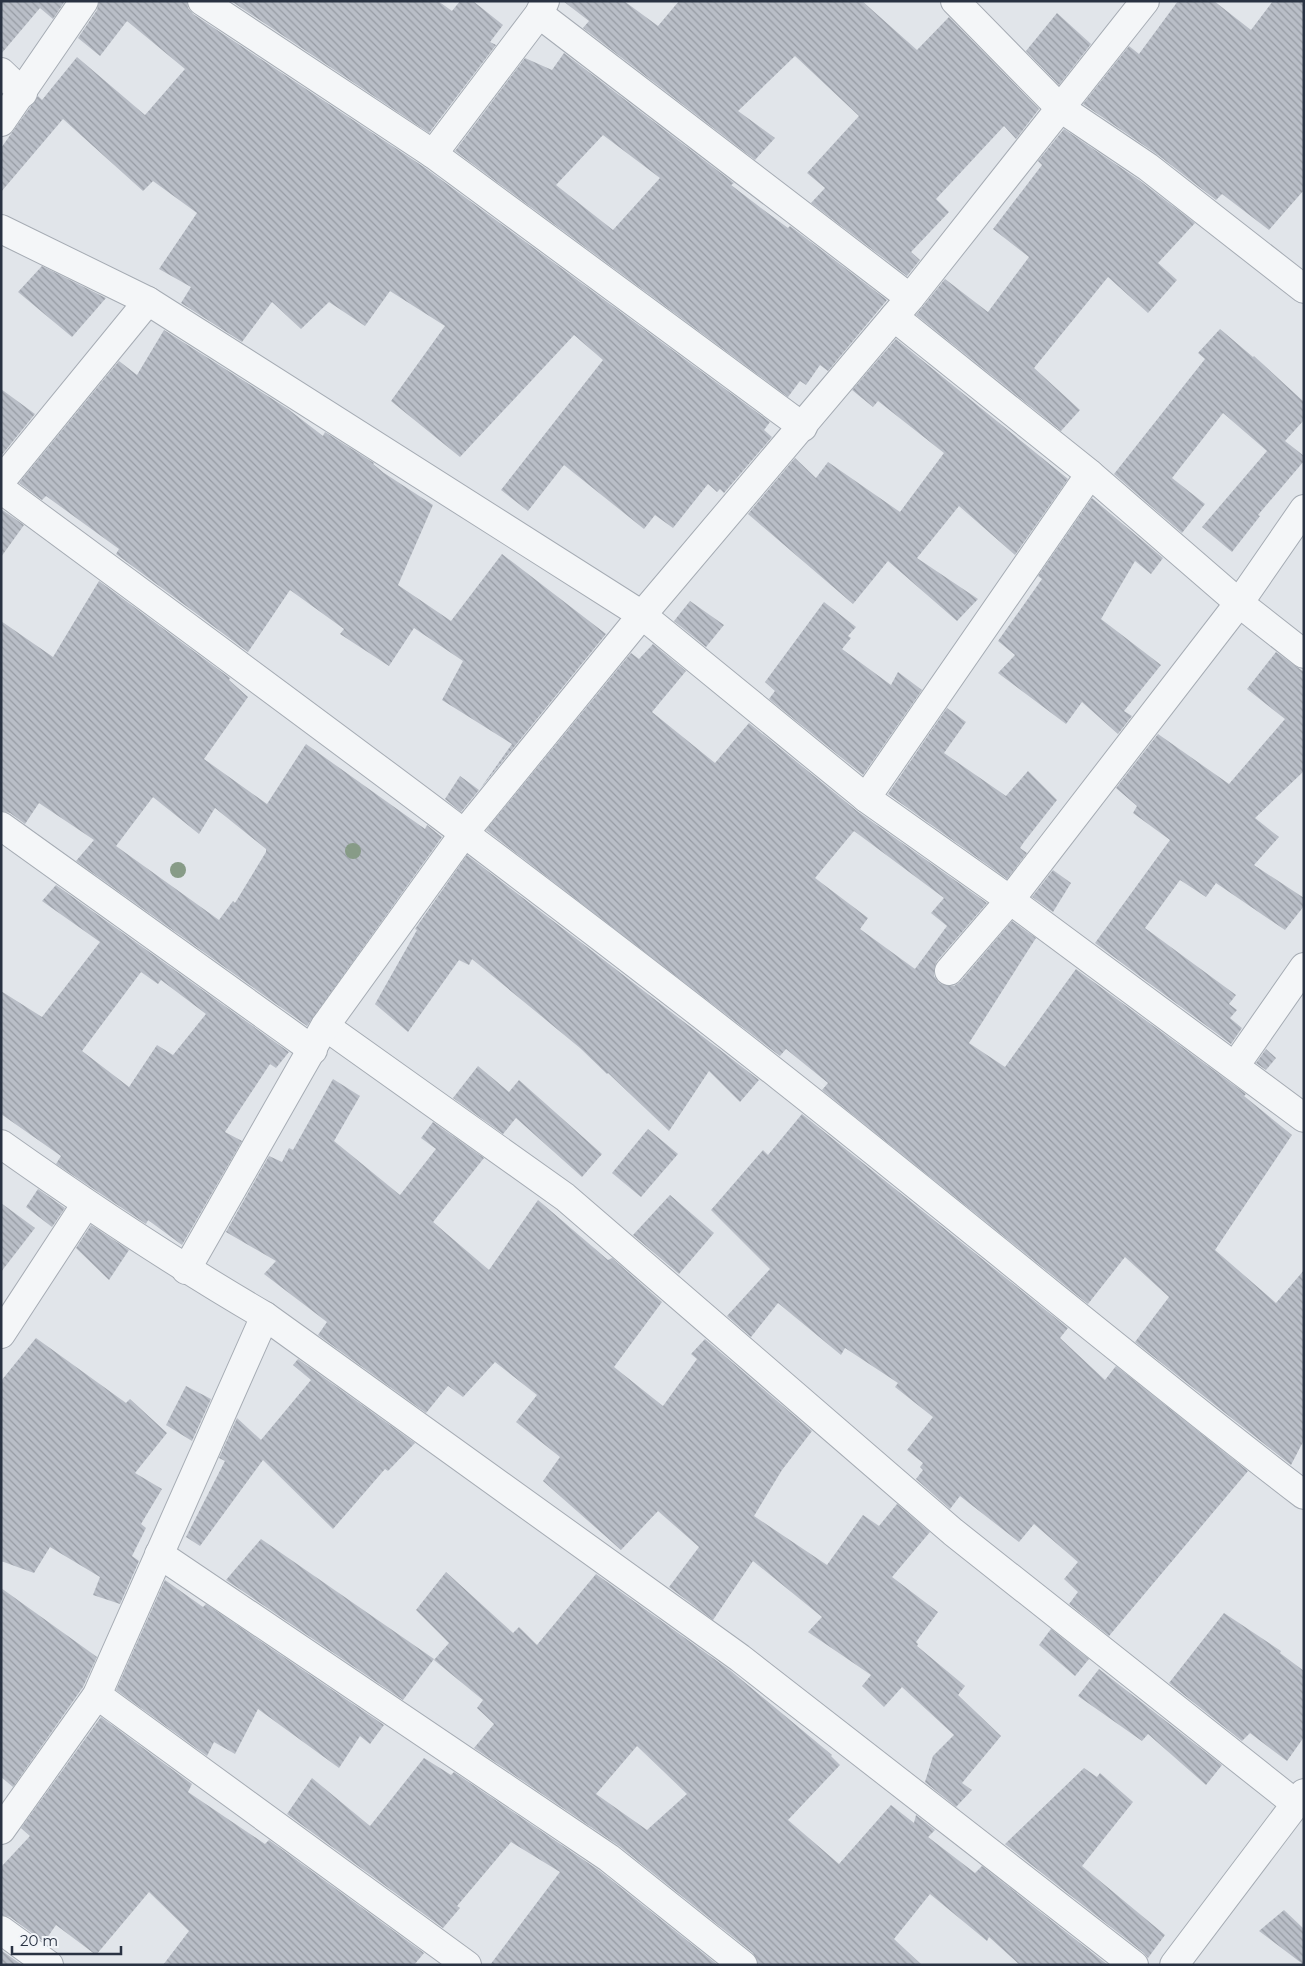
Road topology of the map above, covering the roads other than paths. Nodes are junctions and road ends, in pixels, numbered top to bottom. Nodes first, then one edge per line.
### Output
1 (84, 1) edge
2 (202, 1) edge
3 (955, 1) edge
4 (1145, 1) edge
5 (542, 8) edge
6 (1, 72) edge
7 (22, 93) junction
8 (1059, 108) junction
9 (1, 122) edge
10 (433, 154) junction
11 (1, 229) edge
12 (1304, 289) edge
13 (148, 301) junction
14 (902, 307) junction
15 (803, 427) junction
16 (1090, 474) junction
17 (1, 481) edge
18 (1, 489) edge
19 (1304, 509) edge
20 (1239, 603) junction
21 (642, 615) junction
22 (1304, 654) edge
23 (866, 798) junction
24 (1, 826) edge
25 (465, 832) junction
26 (1010, 900) junction
27 (1304, 967) edge
28 (948, 971) dead end
29 (325, 1026) junction
30 (313, 1050) junction
31 (1235, 1066) junction
32 (1304, 1118) edge
33 (1, 1144) edge
34 (86, 1204) junction
35 (186, 1270) junction
36 (265, 1316) junction
37 (1, 1334) edge
38 (1304, 1495) edge
39 (159, 1554) junction
40 (98, 1695) junction
41 (1300, 1799) edge
42 (4, 1819) edge
43 (1, 1930) edge
44 (49, 1965) edge
45 (467, 1965) edge
46 (743, 1965) edge
47 (1134, 1965) edge
48 (1174, 1965) edge

1 - 7 street
2 - 10 street
3 - 8 street
4 - 8 street
5 - 10 street
5 - 14 street
6 - 7 street
7 - 9 street
8 - 12 street
8 - 14 street
10 - 15 street
11 - 13 street
13 - 17 street
13 - 21 street
14 - 15 street
14 - 16 street
15 - 21 street
16 - 20 street
16 - 23 street
18 - 25 street
19 - 20 street
20 - 22 street
20 - 26 street
21 - 23 street
21 - 25 street
23 - 26 street
24 - 30 street
25 - 29 street
25 - 38 street
26 - 28 street
26 - 31 street
27 - 31 street
29 - 30 street
29 - 41 street
30 - 35 street
31 - 32 street
33 - 34 street
34 - 35 street
34 - 37 street
35 - 36 street
36 - 39 street
36 - 47 street
39 - 40 street
39 - 46 street
40 - 42 street
40 - 45 street
41 - 48 street
43 - 44 street

